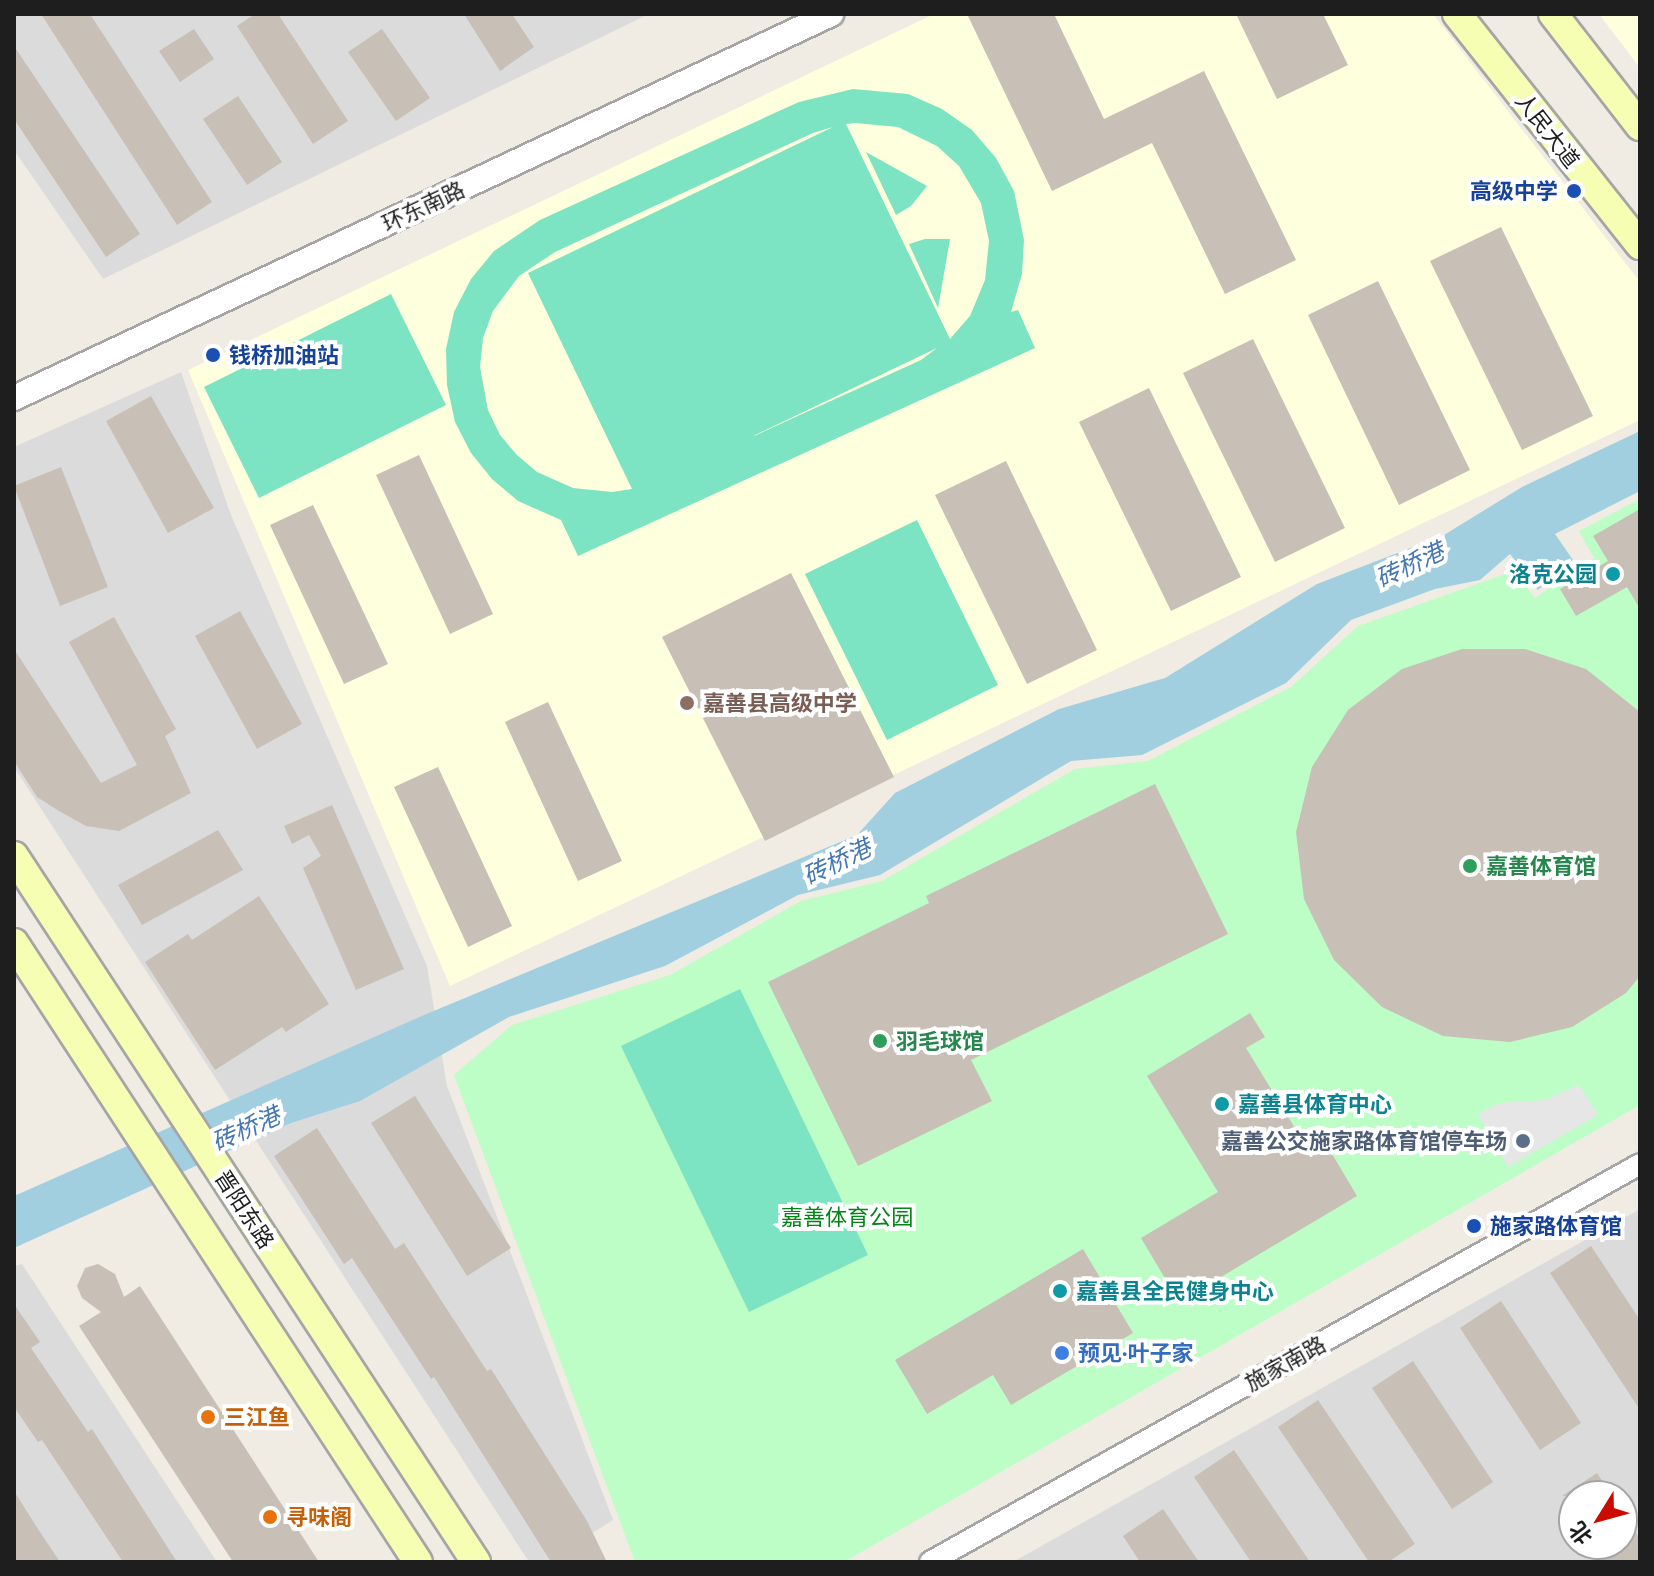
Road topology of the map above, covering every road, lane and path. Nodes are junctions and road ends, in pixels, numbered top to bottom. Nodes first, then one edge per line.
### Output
1 (831, 14) edge
2 (1457, 14) edge
3 (1553, 14) edge
4 (1640, 126) edge
5 (1640, 245) edge
6 (14, 398) edge
7 (14, 856) edge
8 (14, 943) edge
9 (1640, 1164) edge
10 (418, 1562) edge
11 (476, 1562) edge
12 (930, 1562) edge

1 - 6 street, 环东南路
2 - 5 main road, 人民大道
3 - 4 main road
7 - 11 main road, 晋阳东路
8 - 10 main road
9 - 12 street, 施家南路

